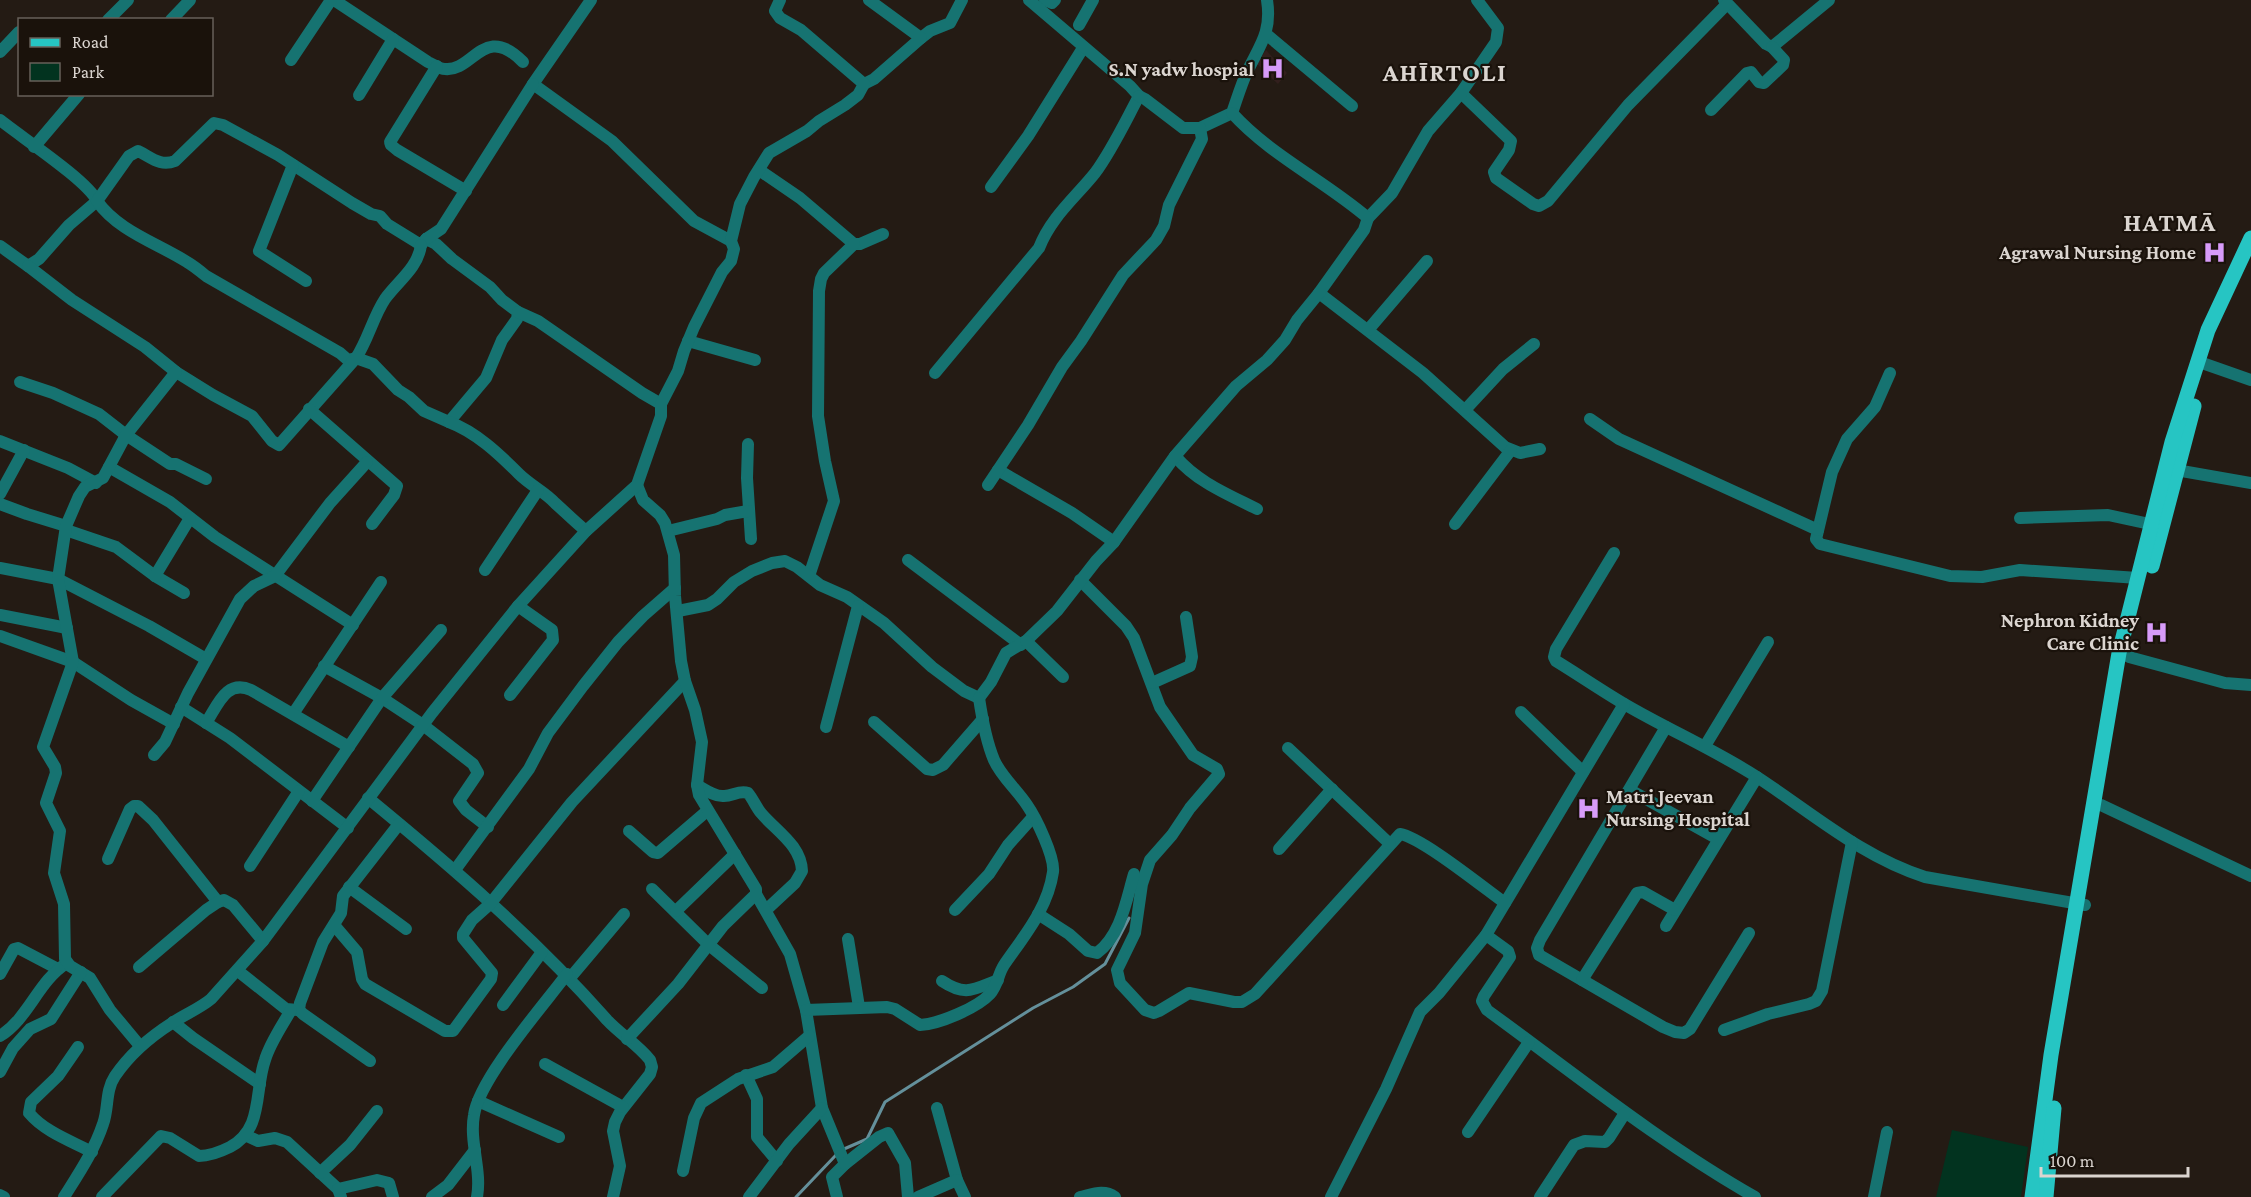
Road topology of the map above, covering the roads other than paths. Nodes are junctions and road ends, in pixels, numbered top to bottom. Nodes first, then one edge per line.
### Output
1 (128, 0) edge
2 (190, 0) edge
3 (333, 0) edge
4 (591, 0) edge
5 (780, 0) edge
6 (868, 0) edge
7 (962, 0) edge
8 (1029, 0) edge
9 (1046, 0) edge
10 (1055, 0) edge
11 (1093, 0) edge
12 (1267, 0) edge
13 (1477, 0) edge
14 (1829, 0) edge
15 (1726, 2) edge
16 (110, 18) edge
17 (173, 18) edge
18 (1079, 26) dead end
19 (18, 33) edge
20 (1266, 34) junction
21 (921, 38) junction
22 (393, 39) junction
23 (1773, 47) junction
24 (1083, 48) junction
25 (0, 52) edge
26 (291, 60) dead end
27 (523, 62) dead end
28 (437, 66) junction
29 (533, 84) junction
30 (864, 84) junction
31 (1461, 93) junction
32 (359, 95) dead end
33 (77, 96) edge
34 (1139, 96) junction
35 (1352, 106) dead end
36 (1711, 110) dead end
37 (1232, 113) junction
38 (0, 120) edge
39 (1200, 128) junction
40 (34, 147) junction
41 (293, 165) junction
42 (759, 170) junction
43 (991, 187) dead end
44 (466, 191) junction
45 (97, 201) junction
46 (1368, 218) junction
47 (883, 234) dead end
48 (2251, 238) edge
49 (731, 241) junction
50 (424, 242) junction
51 (854, 244) junction
52 (0, 246) edge
53 (2251, 258) edge
54 (1427, 261) dead end
55 (23, 263) junction
56 (306, 281) dead end
57 (1319, 293) junction
58 (519, 312) junction
59 (1368, 330) junction
60 (688, 341) junction
61 (1534, 344) dead end
62 (356, 358) junction
63 (755, 360) dead end
64 (2205, 363) junction
65 (176, 372) junction
66 (934, 373) dead end
67 (1890, 373) dead end
68 (2251, 380) edge
69 (20, 382) dead end
70 (661, 404) junction
71 (309, 410) junction
72 (1465, 410) junction
73 (1590, 419) dead end
74 (449, 422) junction
75 (126, 435) junction
76 (0, 441) edge
77 (748, 444) dead end
78 (1540, 449) dead end
79 (24, 450) junction
80 (1512, 450) junction
81 (1175, 456) junction
82 (367, 462) junction
83 (110, 467) junction
84 (998, 470) junction
85 (2176, 470) junction
86 (206, 479) dead end
87 (96, 483) junction
88 (2251, 483) edge
89 (637, 485) junction
90 (988, 485) dead end
91 (538, 490) junction
92 (0, 494) edge
93 (0, 504) edge
94 (1257, 509) dead end
95 (748, 511) junction
96 (190, 518) junction
97 (2020, 518) dead end
98 (372, 524) dead end
99 (1455, 524) dead end
100 (2157, 525) junction
101 (66, 528) junction
102 (1818, 530) junction
103 (586, 531) junction
104 (668, 531) junction
105 (751, 538) dead end
106 (1114, 542) junction
107 (1614, 553) dead end
108 (908, 560) dead end
109 (0, 568) edge
110 (485, 570) dead end
111 (155, 576) junction
112 (275, 576) junction
113 (809, 576) junction
114 (2138, 578) junction
115 (58, 579) junction
116 (1080, 580) junction
117 (381, 582) dead end
118 (675, 588) junction
119 (184, 593) dead end
120 (518, 606) junction
121 (858, 606) junction
122 (678, 611) junction
123 (0, 615) edge
124 (1186, 617) dead end
125 (353, 625) junction
126 (67, 628) junction
127 (441, 630) dead end
128 (0, 636) edge
129 (1768, 642) dead end
130 (1024, 643) junction
131 (2129, 657) junction
132 (206, 659) junction
133 (73, 662) junction
134 (324, 666) junction
135 (1063, 677) dead end
136 (685, 681) junction
137 (1152, 683) junction
138 (2251, 685) edge
139 (510, 695) dead end
140 (382, 698) junction
141 (978, 698) junction
142 (1624, 704) junction
143 (182, 707) junction
144 (1521, 712) dead end
145 (293, 714) junction
146 (983, 719) junction
147 (874, 722) dead end
148 (206, 723) junction
149 (174, 724) junction
150 (423, 725) junction
151 (826, 727) dead end
152 (1666, 727) junction
153 (1705, 746) junction
154 (349, 747) junction
155 (1288, 748) dead end
156 (154, 755) dead end
157 (1583, 772) junction
158 (1757, 777) junction
159 (697, 785) junction
160 (1332, 789) junction
161 (1630, 789) junction
162 (299, 791) junction
163 (368, 798) junction
164 (312, 801) junction
165 (2101, 805) junction
166 (707, 811) junction
167 (1033, 817) junction
168 (399, 824) junction
169 (488, 826) junction
170 (348, 828) junction
171 (629, 831) dead end
172 (1718, 839) junction
173 (1852, 842) junction
174 (1390, 844) junction
175 (1280, 849) dead end
176 (735, 854) junction
177 (108, 860) dead end
178 (250, 866) dead end
179 (455, 870) junction
180 (1134, 874) dead end
181 (2251, 876) edge
182 (349, 887) junction
183 (652, 889) dead end
184 (756, 894) junction
185 (218, 902) junction
186 (1505, 903) junction
187 (490, 904) junction
188 (2081, 905) junction
189 (766, 910) junction
190 (955, 910) dead end
191 (1675, 910) junction
192 (676, 911) junction
193 (624, 914) dead end
194 (1038, 914) junction
195 (334, 925) junction
196 (1666, 926) dead end
197 (406, 929) dead end
198 (1749, 933) dead end
199 (1486, 934) junction
200 (848, 939) dead end
201 (263, 941) junction
202 (710, 945) junction
203 (542, 952) junction
204 (4, 958) edge
205 (63, 966) junction
206 (139, 967) dead end
207 (238, 971) junction
208 (81, 972) junction
209 (0, 974) edge
210 (569, 976) junction
211 (998, 980) junction
212 (942, 981) dead end
213 (1582, 981) junction
214 (762, 988) dead end
215 (502, 1005) dead end
216 (859, 1007) junction
217 (295, 1010) junction
218 (806, 1010) junction
219 (173, 1022) junction
220 (1724, 1030) dead end
221 (0, 1036) edge
222 (809, 1036) junction
223 (627, 1039) junction
224 (1529, 1042) junction
225 (140, 1046) junction
226 (78, 1047) dead end
227 (370, 1061) dead end
228 (545, 1064) dead end
229 (0, 1072) edge
230 (746, 1075) junction
231 (260, 1084) junction
232 (478, 1101) junction
233 (623, 1107) junction
234 (822, 1108) junction
235 (937, 1108) dead end
236 (376, 1111) dead end
237 (1625, 1113) junction
238 (1468, 1132) dead end
239 (1887, 1132) dead end
240 (245, 1135) junction
241 (558, 1137) dead end
242 (475, 1150) junction
243 (92, 1152) junction
244 (777, 1161) junction
245 (844, 1162) junction
246 (683, 1171) dead end
247 (320, 1173) junction
248 (957, 1180) junction
249 (340, 1193) edge
250 (64, 1197) edge
251 (102, 1197) edge
252 (393, 1197) edge
253 (432, 1197) edge
254 (477, 1197) edge
255 (613, 1197) edge
256 (749, 1197) edge
257 (837, 1197) edge
258 (908, 1197) edge
259 (918, 1197) edge
260 (965, 1197) edge
261 (1080, 1197) edge
262 (1115, 1197) edge
263 (1331, 1197) edge
264 (1540, 1197) edge
265 (1755, 1197) edge
266 (1874, 1197) edge
267 (2032, 1197) edge
268 (2046, 1197) edge

1 - 16 street
2 - 17 street
3 - 22 street
3 - 26 street
4 - 29 street
5 - 30 street
6 - 21 street
7 - 21 street
8 - 24 street
9 - 10 street
11 - 18 street
12 - 20 street
13 - 31 street
14 - 23 street
15 - 23 street
15 - 31 street
19 - 25 street
20 - 35 street
20 - 37 street
21 - 30 street
22 - 28 street
22 - 32 street
23 - 36 street
24 - 34 street
24 - 43 street
27 - 28 street
28 - 44 street
29 - 44 street
29 - 49 street
30 - 42 street
31 - 46 street
33 - 40 street
34 - 39 street
34 - 66 street
37 - 39 street
37 - 46 street
38 - 40 street
39 - 84 street
40 - 45 street
41 - 45 street
41 - 50 street
41 - 56 street
42 - 49 street
42 - 51 street
44 - 50 street
45 - 55 street
45 - 62 street
46 - 57 street
47 - 51 street
48 - 100 main road
49 - 60 street
50 - 58 street
50 - 62 street
51 - 113 street
52 - 55 street
53 - 64 main road
54 - 59 street
55 - 65 street
57 - 59 street
57 - 81 street
58 - 70 street
58 - 74 street
59 - 72 street
60 - 63 street
60 - 70 street
61 - 72 street
62 - 71 street
62 - 74 street
64 - 68 street
64 - 85 main road
65 - 71 street
65 - 75 street
67 - 102 street
69 - 75 street
70 - 89 street
71 - 82 street
72 - 80 street
73 - 102 street
74 - 91 street
75 - 83 street
75 - 86 street
76 - 79 street
77 - 95 street
78 - 80 street
79 - 87 street
79 - 92 street
80 - 99 street
81 - 94 street
81 - 106 street
82 - 98 street
82 - 112 street
83 - 87 street
83 - 96 street
84 - 90 street
84 - 106 street
85 - 88 street
85 - 100 main road
87 - 101 street
89 - 103 street
89 - 104 street
91 - 103 street
91 - 110 street
93 - 101 street
95 - 104 street
95 - 105 street
96 - 111 street
96 - 112 street
97 - 100 street
100 - 114 main road
100 - 131 main road
101 - 111 street
101 - 115 street
102 - 114 street
103 - 120 street
104 - 118 street
106 - 116 street
107 - 142 street
108 - 130 street
109 - 115 street
111 - 119 street
112 - 125 street
112 - 132 street
113 - 121 street
113 - 122 street
114 - 188 main road
115 - 126 street
115 - 132 street
116 - 130 street
116 - 137 street
117 - 125 street
118 - 122 street
118 - 169 street
120 - 139 street
120 - 150 street
121 - 141 street
121 - 151 street
122 - 136 street
123 - 126 street
124 - 137 street
125 - 134 street
126 - 133 street
127 - 140 street
128 - 133 street
129 - 153 street
130 - 135 street
130 - 141 street
131 - 138 street
131 - 165 main road
132 - 143 street
133 - 149 street
133 - 205 street
134 - 140 street
134 - 145 street
136 - 159 street
136 - 187 street
137 - 174 street
140 - 150 street
140 - 154 street
141 - 146 street
142 - 152 street
142 - 157 street
143 - 148 street
143 - 149 street
144 - 157 street
145 - 148 street
145 - 154 street
146 - 147 street
146 - 167 street
148 - 162 street
149 - 156 street
150 - 163 street
150 - 169 street
152 - 153 street
152 - 161 street
153 - 158 street
154 - 164 street
155 - 160 street
157 - 186 street
158 - 172 street
158 - 173 street
159 - 166 street
159 - 189 street
160 - 174 street
160 - 175 street
161 - 172 street
161 - 213 street
162 - 164 street
162 - 178 street
163 - 168 street
163 - 170 street
164 - 170 street
165 - 181 street
165 - 188 main road
166 - 171 street
166 - 176 street
167 - 190 street
167 - 194 street
168 - 179 street
168 - 182 street
169 - 179 street
170 - 201 street
172 - 191 street
173 - 188 street
173 - 220 street
174 - 186 street
176 - 184 street
176 - 192 street
177 - 185 street
179 - 187 street
180 - 194 street
182 - 195 street
182 - 197 street
183 - 192 street
184 - 189 street
184 - 202 street
185 - 201 street
185 - 206 street
186 - 199 street
187 - 195 street
187 - 203 street
188 - 267 main road
188 - 268 main road
189 - 218 street
191 - 196 street
191 - 213 street
192 - 202 street
193 - 210 street
194 - 211 street
195 - 217 street
198 - 213 street
199 - 224 street
199 - 263 street
200 - 216 street
201 - 207 street
202 - 214 street
202 - 223 street
203 - 210 street
203 - 215 street
204 - 205 street
204 - 209 street
205 - 208 street
205 - 221 street
207 - 217 street
207 - 219 street
208 - 225 street
208 - 229 street
210 - 223 street
210 - 232 street
211 - 212 street
211 - 216 street
216 - 218 street
217 - 227 street
217 - 231 street
218 - 222 street
219 - 225 street
219 - 231 street
222 - 230 street
222 - 234 street
223 - 233 street
224 - 237 street
224 - 238 street
225 - 243 street
226 - 243 street
228 - 233 street
230 - 244 street
230 - 246 street
231 - 240 street
232 - 241 street
232 - 242 street
233 - 255 street
234 - 244 street
234 - 245 street
235 - 248 street
236 - 247 street
237 - 264 street
237 - 265 street
239 - 266 street
240 - 247 street
240 - 251 street
242 - 253 street
242 - 254 street
243 - 250 street
244 - 256 street
245 - 257 street
245 - 258 street
247 - 249 street
248 - 259 street
248 - 260 street
249 - 252 street
261 - 262 street

